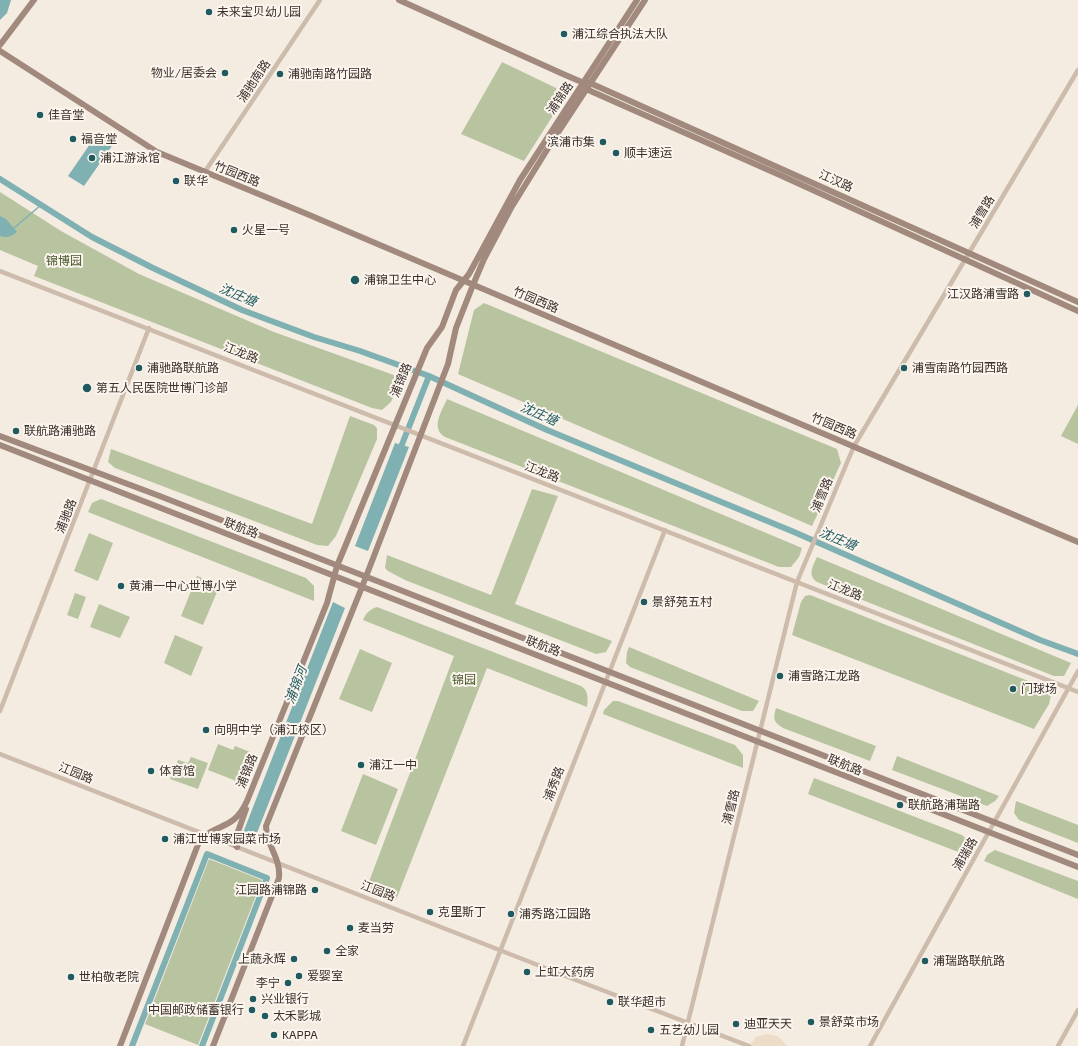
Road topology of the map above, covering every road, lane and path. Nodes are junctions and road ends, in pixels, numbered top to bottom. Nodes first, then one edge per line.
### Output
1 (34, 0) edge
2 (320, 0) edge
3 (399, 0) edge
4 (637, 0) edge
5 (645, 0) edge
6 (0, 45) edge
7 (0, 51) edge
8 (1078, 70) edge
9 (586, 85) junction
10 (204, 173) junction
11 (969, 253) junction
12 (965, 260) junction
13 (0, 271) edge
14 (464, 280) junction
15 (473, 285) junction
16 (1078, 302) edge
17 (1078, 311) edge
18 (149, 328) junction
19 (394, 423) junction
20 (420, 434) junction
21 (0, 436) edge
22 (0, 445) edge
23 (854, 446) junction
24 (94, 471) junction
25 (90, 481) junction
26 (665, 530) junction
27 (1078, 542) edge
28 (337, 566) junction
29 (362, 576) junction
30 (337, 577) junction
31 (797, 582) junction
32 (359, 586) junction
33 (1078, 671) edge
34 (609, 673) junction
35 (605, 682) junction
36 (1069, 688) junction
37 (1078, 692) edge
38 (0, 711) edge
39 (761, 731) junction
40 (758, 742) junction
41 (0, 754) edge
42 (247, 802) junction
43 (994, 822) junction
44 (989, 833) junction
45 (206, 835) junction
46 (236, 847) junction
47 (1078, 855) edge
48 (279, 863) junction
49 (1078, 867) edge
50 (501, 949) junction
51 (1078, 1010) edge
52 (688, 1022) junction
53 (120, 1046) edge
54 (213, 1046) edge
55 (463, 1046) edge
56 (682, 1046) edge
57 (749, 1046) edge
58 (870, 1046) edge
59 (1058, 1046) edge

1 - 6 street
2 - 10 street, 浦驰南路
3 - 9 street
4 - 9 street, 浦锦路
5 - 9 street, 浦锦路
7 - 10 street, 竹园西路
8 - 11 street, 浦雪路
9 - 11 street, 江汉路
9 - 12 street
9 - 14 street, 浦锦路
9 - 15 street, 浦锦路
10 - 14 street, 竹园西路
11 - 12 street, 浦雪路
11 - 16 street, 江汉路
12 - 17 street
12 - 23 street, 浦雪路
13 - 18 street, 江龙路
14 - 15 street, 竹园西路
14 - 19 street, 浦锦路
15 - 20 street, 浦锦路
15 - 23 street, 竹园西路
18 - 19 street, 江龙路
18 - 24 street, 浦驰路
19 - 20 street, 江龙路
19 - 28 street, 浦锦路
20 - 26 street, 江龙路
20 - 29 street
21 - 24 street, 联航路
22 - 25 street, 联航路
23 - 27 street, 竹园西路
23 - 31 street, 浦雪路
24 - 25 street, 浦驰路
24 - 28 street, 联航路
25 - 30 street, 联航路
25 - 38 street, 浦驰路
26 - 31 street, 江龙路
26 - 34 street, 浦秀路
28 - 29 street, 联航路
28 - 30 street, 浦锦路
29 - 32 street
29 - 34 street, 联航路
30 - 32 street, 联航路
30 - 42 street, 浦锦路
31 - 36 street, 江龙路
31 - 39 street, 浦雪路
32 - 35 street, 联航路
32 - 48 street
33 - 36 street, 浦瑞路
34 - 35 street, 浦秀路
34 - 39 street, 联航路
35 - 40 street, 联航路
35 - 50 street, 浦秀路
36 - 37 street, 江龙路
36 - 43 street, 浦瑞路
39 - 40 street, 浦雪路
39 - 43 street, 联航路
40 - 44 street, 联航路
40 - 52 street, 浦雪路
41 - 45 street, 江园路
42 - 45 street, 浦锦路
42 - 46 street, 浦锦路
43 - 44 street, 浦瑞路
43 - 47 street, 联航路
44 - 49 street, 联航路
44 - 58 street, 浦瑞路
45 - 46 street, 江园路
45 - 53 street
46 - 48 street, 江园路
48 - 50 street, 江园路
48 - 54 street
50 - 52 street, 江园路
50 - 55 street, 浦秀路
51 - 59 street
52 - 56 street, 浦雪路
52 - 57 street, 江园路

